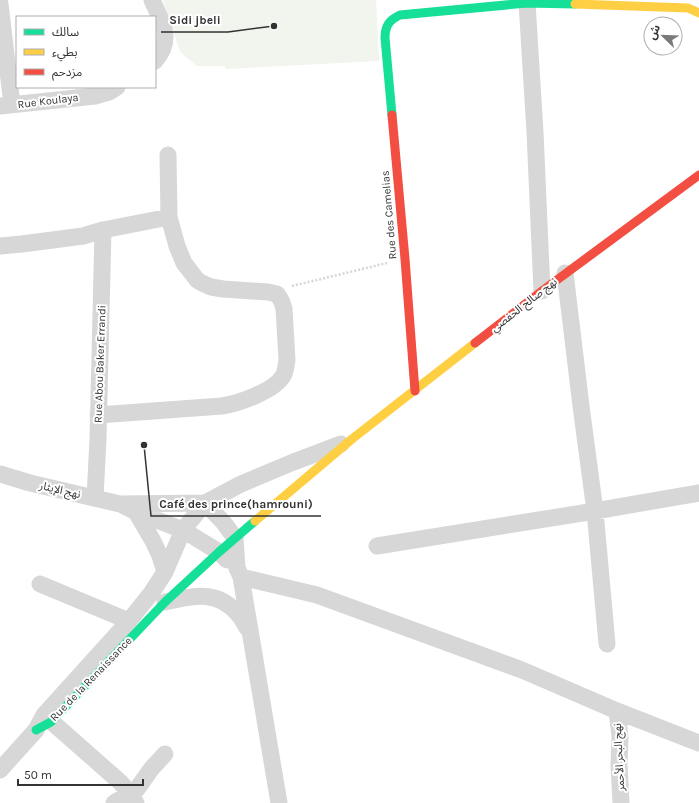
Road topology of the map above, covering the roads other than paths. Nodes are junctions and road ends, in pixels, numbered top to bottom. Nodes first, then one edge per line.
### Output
1 (152, 0) edge
2 (527, 3) junction
3 (0, 4) edge
4 (699, 13) edge
5 (156, 60) edge
6 (115, 88) edge
7 (6, 106) edge
8 (168, 154) dead end
9 (699, 175) edge
10 (169, 217) junction
11 (103, 230) junction
12 (0, 246) edge
13 (565, 273) junction
14 (542, 291) junction
15 (415, 390) junction
16 (98, 415) junction
17 (352, 439) junction
18 (0, 474) edge
19 (699, 493) edge
20 (95, 498) junction
21 (205, 503) junction
22 (120, 504) junction
23 (595, 511) junction
24 (136, 512) junction
25 (183, 530) junction
26 (235, 538) junction
27 (377, 546) dead end
28 (219, 552) junction
29 (165, 572) junction
30 (239, 572) junction
31 (40, 584) dead end
32 (165, 602) junction
33 (129, 621) junction
34 (250, 633) junction
35 (607, 644) dead end
36 (617, 711) junction
37 (44, 722) junction
38 (699, 743) edge
39 (165, 754) dead end
40 (0, 770) edge
41 (133, 798) edge
42 (114, 803) edge
43 (279, 803) edge
44 (622, 803) edge

1 - 5 street
2 - 4 street
2 - 14 street
2 - 15 street, Rue des Camelias
3 - 7 street
6 - 7 street, Rue Koulaya
8 - 10 street
9 - 13 street, نهج صالح الحفصي
10 - 11 street
10 - 16 street
11 - 12 street
11 - 16 street, Rue Abou Baker Errandi
13 - 14 street, نهج صالح الحفصي
13 - 23 street
14 - 15 street, نهج صالح الحفصي
15 - 17 street, نهج صالح الحفصي
16 - 20 street, Rue Abou Baker Errandi
17 - 21 street, نهج صالح الحفصي
17 - 26 street, نهج صالح الحفصي
18 - 20 street, نهج الإيثار
19 - 23 street
20 - 22 street, نهج الإيثار
21 - 22 street
21 - 25 street, نهج صالح الحفصي
21 - 26 street
22 - 24 street
23 - 27 street
23 - 35 street
24 - 25 street
24 - 29 street
25 - 28 street
25 - 29 street, Rue de la Renaissance
26 - 28 street, نهج صالح الحفصي
26 - 30 street
28 - 30 street
28 - 32 street, Rue de la Renaissance
29 - 33 street, Rue de la Renaissance
30 - 34 street
30 - 36 street
31 - 33 street
32 - 34 street
32 - 37 street, Rue de la Renaissance
33 - 37 street, Rue de la Renaissance
34 - 43 street
36 - 38 street
36 - 44 street, نهج البحر الأحمر
37 - 40 street
37 - 41 street
39 - 41 street
41 - 42 street

